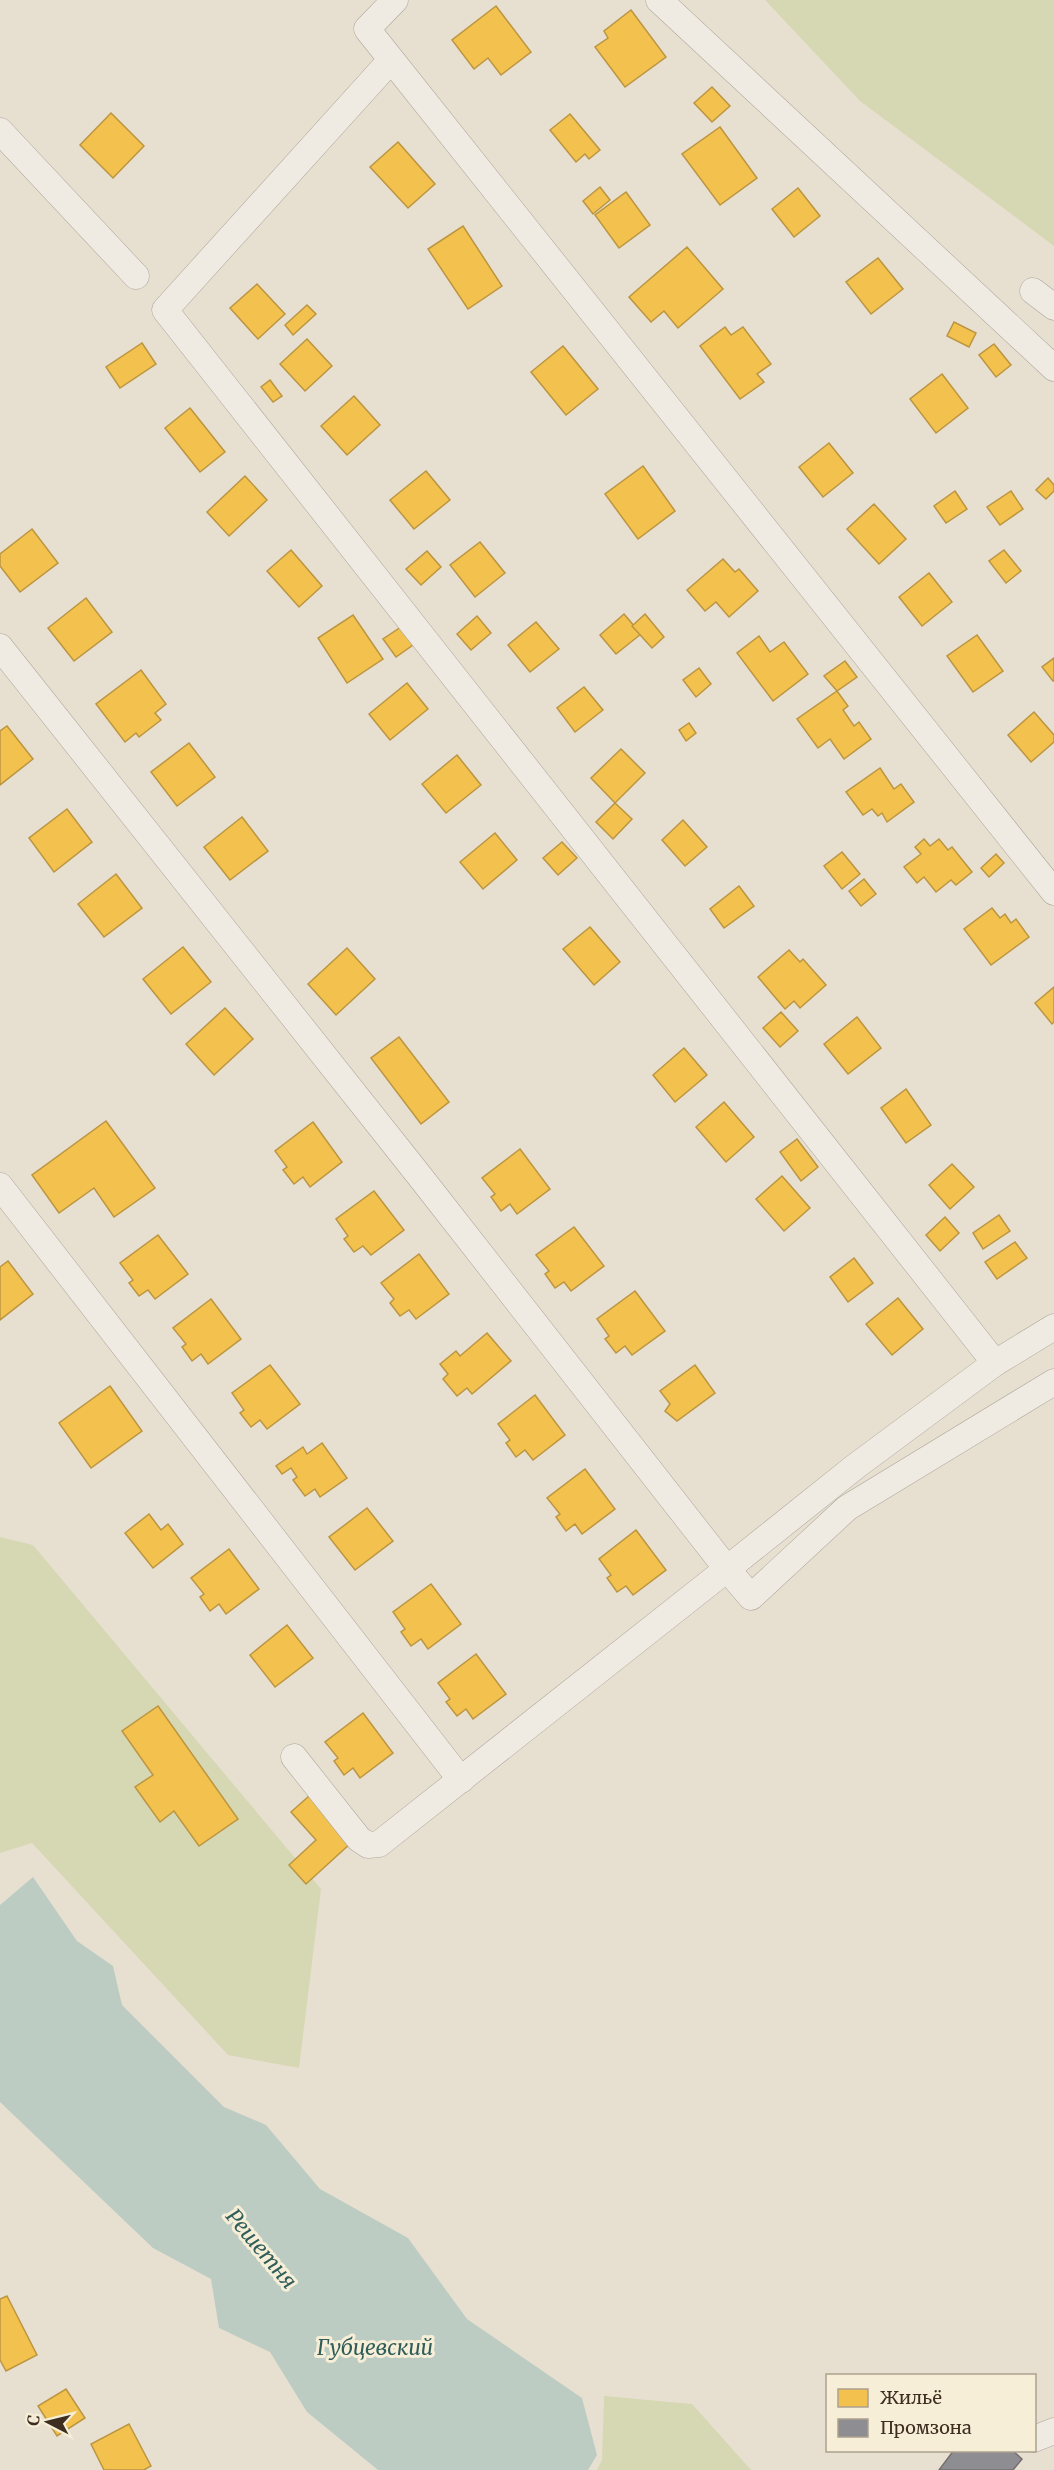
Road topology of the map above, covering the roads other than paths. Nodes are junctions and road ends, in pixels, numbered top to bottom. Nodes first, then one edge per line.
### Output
1 (395, 0) edge
2 (658, 0) edge
3 (391, 60) junction
4 (0, 130) edge
5 (136, 276) dead end
6 (1033, 291) dead end
7 (1054, 308) edge
8 (1054, 368) edge
9 (0, 647) edge
10 (1054, 892) edge
11 (0, 1186) edge
12 (1054, 1327) edge
13 (995, 1363) junction
14 (1054, 1382) edge
15 (727, 1569) junction
16 (294, 1757) dead end
17 (460, 1780) junction
18 (1054, 2431) edge
19 (1036, 2439) edge

1 - 3 street
2 - 8 street
3 - 10 street
3 - 13 street
4 - 5 street
6 - 7 street
9 - 15 street
11 - 17 street
12 - 13 street
13 - 15 street
14 - 15 street
15 - 17 street
16 - 17 street
18 - 19 street

